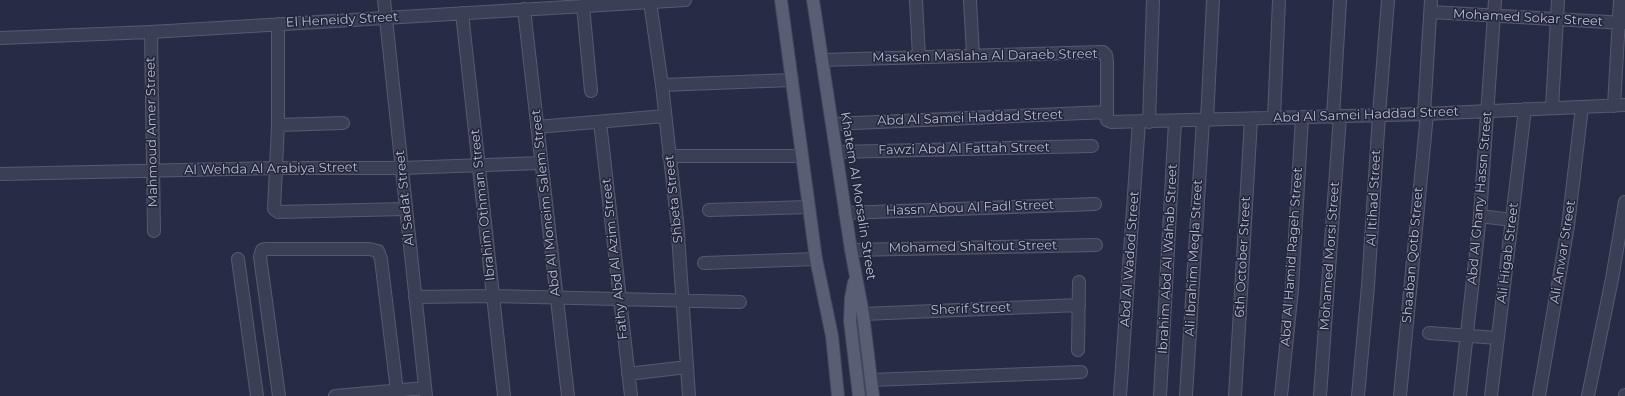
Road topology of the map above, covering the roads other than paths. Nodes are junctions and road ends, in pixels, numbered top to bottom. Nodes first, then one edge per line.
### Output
1 (384, 0) edge
2 (685, 0) edge
3 (781, 0) edge
4 (814, 0) edge
5 (916, 0) edge
6 (970, 0) edge
7 (1153, 0) edge
8 (1212, 0) edge
9 (1279, 0) edge
10 (1340, 0) edge
11 (1388, 0) edge
12 (1496, 0) edge
13 (1558, 0) edge
14 (1620, 0) edge
15 (650, 2) junction
16 (583, 6) junction
17 (1431, 6) edge
18 (524, 9) junction
19 (462, 13) junction
20 (1495, 15) junction
21 (386, 18) junction
22 (1557, 19) junction
23 (1622, 23) edge
24 (278, 24) junction
25 (151, 32) junction
26 (0, 38) edge
27 (973, 55) junction
28 (919, 57) junction
29 (822, 60) junction
30 (792, 80) junction
31 (662, 85) junction
32 (591, 91) dead end
33 (1620, 105) edge
34 (1582, 107) junction
35 (1552, 108) junction
36 (1525, 109) junction
37 (1489, 111) junction
38 (1425, 114) junction
39 (1379, 115) junction
40 (665, 116) junction
41 (1107, 116) junction
42 (1337, 116) junction
43 (1302, 117) junction
44 (1274, 118) junction
45 (1251, 119) junction
46 (1205, 120) junction
47 (1175, 121) junction
48 (600, 122) junction
49 (1144, 122) junction
50 (343, 123) dead end
51 (832, 124) junction
52 (278, 125) junction
53 (537, 127) junction
54 (1092, 146) dead end
55 (836, 152) junction
56 (669, 156) junction
57 (802, 156) junction
58 (541, 163) junction
59 (478, 165) junction
60 (276, 168) junction
61 (401, 168) junction
62 (153, 172) junction
63 (0, 174) edge
64 (1625, 202) edge
65 (1095, 204) dead end
66 (809, 207) junction
67 (406, 209) junction
68 (709, 210) dead end
69 (845, 213) junction
70 (1480, 216) junction
71 (1512, 220) junction
72 (154, 231) dead end
73 (1096, 245) dead end
74 (851, 250) junction
75 (816, 258) junction
76 (238, 259) dead end
77 (704, 263) dead end
78 (856, 276) junction
79 (1079, 282) dead end
80 (493, 296) junction
81 (415, 297) junction
82 (557, 298) junction
83 (620, 299) junction
84 (683, 300) junction
85 (740, 302) dead end
86 (1079, 305) junction
87 (863, 314) junction
88 (1430, 333) dead end
89 (832, 336) junction
90 (1467, 336) junction
91 (1498, 338) junction
92 (1078, 350) dead end
93 (687, 367) junction
94 (1081, 372) dead end
95 (628, 374) junction
96 (871, 380) junction
97 (425, 392) edge
98 (396, 393) edge
99 (257, 396) edge
100 (279, 396) edge
101 (335, 396) edge
102 (504, 396) edge
103 (568, 396) edge
104 (631, 396) edge
105 (689, 396) edge
106 (838, 396) edge
107 (844, 396) edge
108 (859, 396) edge
109 (873, 396) edge
110 (1120, 396) edge
111 (1160, 396) edge
112 (1186, 396) edge
113 (1235, 396) edge
114 (1281, 396) edge
115 (1320, 396) edge
116 (1358, 396) edge
117 (1400, 396) edge
118 (1460, 396) edge
119 (1492, 396) edge
120 (1539, 396) edge
121 (1588, 396) edge

1 - 21 street, Al Sadat Street
2 - 15 street, El Heneidy Street
3 - 30 main road
4 - 29 main road, Khatem Al Morsalin Street
5 - 28 street
6 - 27 street
7 - 49 street, Abd Al Wadod Street
8 - 46 street, Ali Ibrahim Meqla Street
9 - 44 street
10 - 42 street, Mohamed Morsi Street
11 - 39 street, Al Itihad Street
12 - 20 street, Abd Al Ghany Hassn Street
13 - 22 street
14 - 23 street
15 - 16 street, El Heneidy Street
15 - 31 street, Shbeta Street
16 - 18 street, El Heneidy Street
16 - 32 street
17 - 20 street, Mohamed Sokar Street
17 - 38 street, Shaaban Qotb Street
18 - 19 street, El Heneidy Street
18 - 53 street, Abd Al Moneim Salem Street
19 - 21 street, El Heneidy Street
19 - 59 street, Ibrahim Othman Street
20 - 22 street, Mohamed Sokar Street
20 - 37 street, Abd Al Ghany Hassn Street
21 - 24 street, El Heneidy Street
21 - 61 street, Al Sadat Street
22 - 23 street, Mohamed Sokar Street
22 - 35 street
23 - 33 street
24 - 25 street, El Heneidy Street
24 - 52 street
25 - 26 street, El Heneidy Street
25 - 62 street, Mahmoud Amer Street
27 - 28 street, Masaken Maslaha Al Daraeb Street
27 - 41 street, Masaken Maslaha Al Daraeb Street
28 - 29 street, Masaken Maslaha Al Daraeb Street
29 - 51 main road, Khatem Al Morsalin Street
30 - 31 street
30 - 57 main road
31 - 40 street, Shbeta Street
33 - 34 street, Abd Al Samei Haddad Street
34 - 35 street, Abd Al Samei Haddad Street
34 - 120 street, Ali Anwar Street
35 - 36 street, Abd Al Samei Haddad Street
36 - 37 street, Abd Al Samei Haddad Street
36 - 71 street, Ali Higab Street
37 - 38 street, Abd Al Samei Haddad Street
37 - 70 street, Abd Al Ghany Hassn Street
38 - 39 street, Abd Al Samei Haddad Street
38 - 117 street, Shaaban Qotb Street
39 - 42 street, Abd Al Samei Haddad Street
39 - 116 street, Al Itihad Street
40 - 48 street
40 - 56 street, Shbeta Street
41 - 49 street, Abd Al Samei Haddad Street
41 - 51 street, Abd Al Samei Haddad Street
42 - 43 street, Abd Al Samei Haddad Street
42 - 115 street, Mohamed Morsi Street
43 - 44 street, Abd Al Samei Haddad Street
43 - 114 street, Abd Al Hamid Rageh Street
44 - 45 street, Abd Al Samei Haddad Street
45 - 46 street, Abd Al Samei Haddad Street
45 - 113 street, 6th October Street
46 - 47 street, Abd Al Samei Haddad Street
46 - 112 street, Ali Ibrahim Meqla Street
47 - 49 street, Abd Al Samei Haddad Street
47 - 111 street, Ibrahim Abd Al Wahab Street
48 - 53 street
48 - 83 street, Fathy Abd Al Azim Street
49 - 110 street, Abd Al Wadod Street
50 - 52 street
51 - 55 main road, Khatem Al Morsalin Street
52 - 60 street
53 - 58 street, Abd Al Moneim Salem Street
54 - 55 street, Fawzi Abd Al Fattah Street
55 - 69 main road, Khatem Al Morsalin Street
56 - 57 street
56 - 84 street, Shbeta Street
57 - 66 main road
58 - 59 street, Al Wehda Al Arabiya Street
58 - 82 street, Abd Al Moneim Salem Street
59 - 61 street, Al Wehda Al Arabiya Street
59 - 80 street, Ibrahim Othman Street
60 - 61 street, Al Wehda Al Arabiya Street
60 - 62 street, Al Wehda Al Arabiya Street
60 - 67 street
61 - 67 street, Al Sadat Street
62 - 63 street, Al Wehda Al Arabiya Street
62 - 72 street, Mahmoud Amer Street
64 - 121 street
65 - 69 street, Hassn Abou Al Fadl Street
66 - 68 street
66 - 75 main road
67 - 81 street, Al Sadat Street
69 - 74 main road, Khatem Al Morsalin Street
70 - 71 street
70 - 90 street, Abd Al Ghany Hassn Street
71 - 91 street, Ali Higab Street
73 - 74 street, Mohamed Shaltout Street
74 - 78 main road, Khatem Al Morsalin Street
75 - 77 street
75 - 89 main road
76 - 99 street
78 - 87 main road, Khatem Al Morsalin Street
78 - 108 main road
79 - 86 street
80 - 81 street
80 - 82 street
80 - 102 street, Ibrahim Othman Street
81 - 97 street, Al Sadat Street
82 - 83 street
82 - 103 street, Abd Al Moneim Salem Street
83 - 84 street
83 - 95 street, Fathy Abd Al Azim Street
84 - 85 street
84 - 93 street, Shbeta Street
86 - 87 street, Sherif Street
86 - 92 street
87 - 96 main road, Khatem Al Morsalin Street
88 - 90 street
89 - 106 main road
89 - 107 main road
90 - 91 street
90 - 118 street, Abd Al Ghany Hassn Street
91 - 119 street, Ali Higab Street
93 - 95 street
93 - 105 street, Shbeta Street
94 - 96 street
95 - 104 street, Fathy Abd Al Azim Street
96 - 109 main road, Khatem Al Morsalin Street
97 - 98 street
98 - 100 street
98 - 101 street

